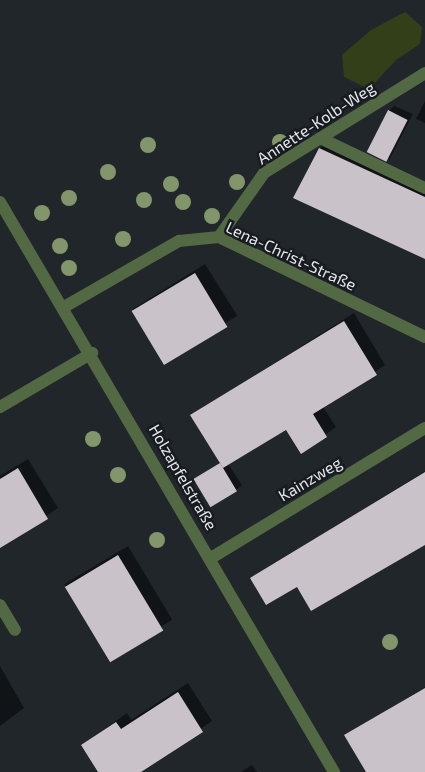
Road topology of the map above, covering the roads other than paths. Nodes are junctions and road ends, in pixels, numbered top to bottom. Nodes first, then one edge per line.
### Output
1 (425, 73) edge
2 (320, 138) junction
3 (425, 188) edge
4 (0, 202) edge
5 (220, 237) junction
6 (64, 307) junction
7 (425, 337) edge
8 (92, 353) junction
9 (0, 407) edge
10 (425, 428) edge
11 (211, 558) junction
12 (0, 605) edge
13 (15, 630) dead end
14 (334, 772) edge

1 - 2 street, Annette-Kolb-Weg
2 - 3 street
2 - 5 street, Annette-Kolb-Weg
4 - 6 street, Holzapfelstraße
5 - 6 street, Lena-Christ-Straße
5 - 7 street, Lena-Christ-Straße
6 - 8 street, Holzapfelstraße
8 - 9 street
8 - 11 street, Holzapfelstraße
10 - 11 street, Kainzweg
11 - 14 street, Holzapfelstraße
12 - 13 street

